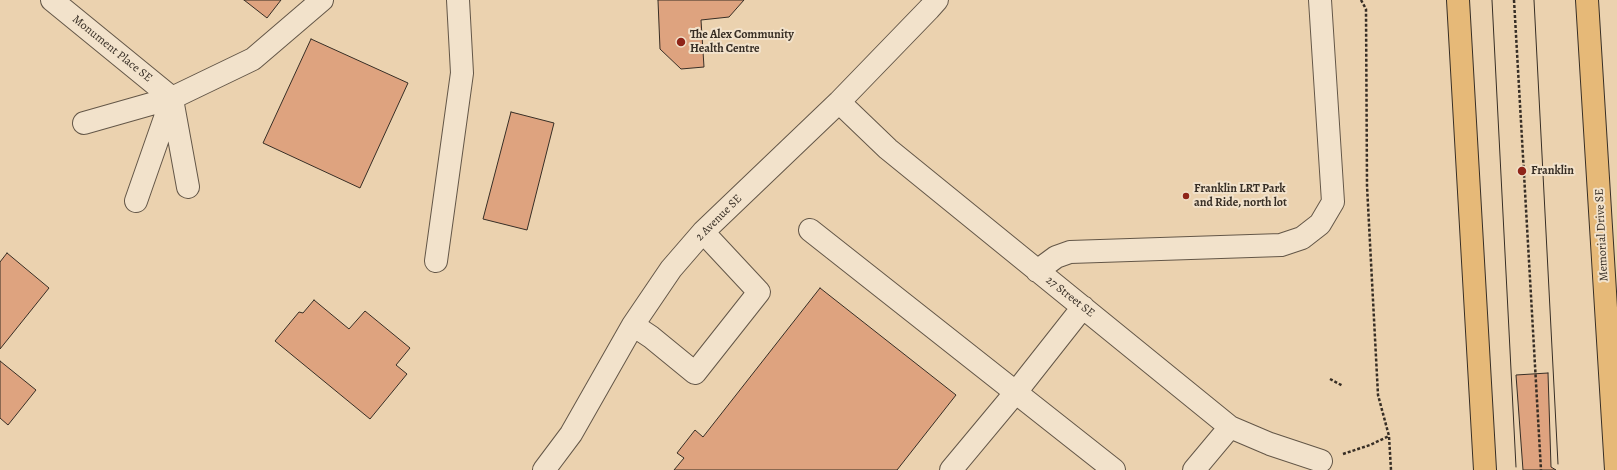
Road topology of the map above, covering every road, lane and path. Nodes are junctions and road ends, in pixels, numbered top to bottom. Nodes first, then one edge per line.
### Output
1 (52, 0) edge
2 (322, 0) edge
3 (458, 0) edge
4 (937, 0) edge
5 (1320, 0) edge
6 (1361, 0) edge
7 (1458, 0) edge
8 (1514, 0) edge
9 (1587, 0) edge
10 (172, 98) junction
11 (839, 102) junction
12 (84, 123) dead end
13 (188, 187) dead end
14 (136, 201) dead end
15 (810, 230) dead end
16 (703, 232) junction
17 (436, 261) dead end
18 (1037, 271) junction
19 (1083, 307) junction
20 (634, 325) junction
21 (1330, 379) dead end
22 (1343, 386) dead end
23 (1016, 392) junction
24 (1230, 426) junction
25 (1389, 436) junction
26 (1321, 461) joint
27 (544, 470) edge
28 (951, 470) edge
29 (1114, 470) edge
30 (1194, 470) edge
31 (1392, 470) edge
32 (1485, 470) edge
33 (1541, 470) edge
34 (1616, 470) edge

1 - 10 street, Monument Place SE
2 - 10 street
3 - 17 street
4 - 11 street, 2 Avenue SE
5 - 18 street
6 - 25 path
7 - 32 main road
8 - 33 path
9 - 34 main road, Memorial Drive SE
10 - 12 street
10 - 13 street
10 - 14 street
11 - 16 street, 2 Avenue SE
11 - 18 street, 27 Street SE
15 - 23 street
16 - 20 street, 2 Avenue SE
16 - 20 street
18 - 19 street, 27 Street SE
19 - 23 street
19 - 24 street, 27 Street SE
20 - 27 street, 2 Avenue SE
21 - 22 path
23 - 28 street
23 - 29 street
24 - 26 street, 27 Street SE
24 - 30 street
25 - 26 path
25 - 31 path

